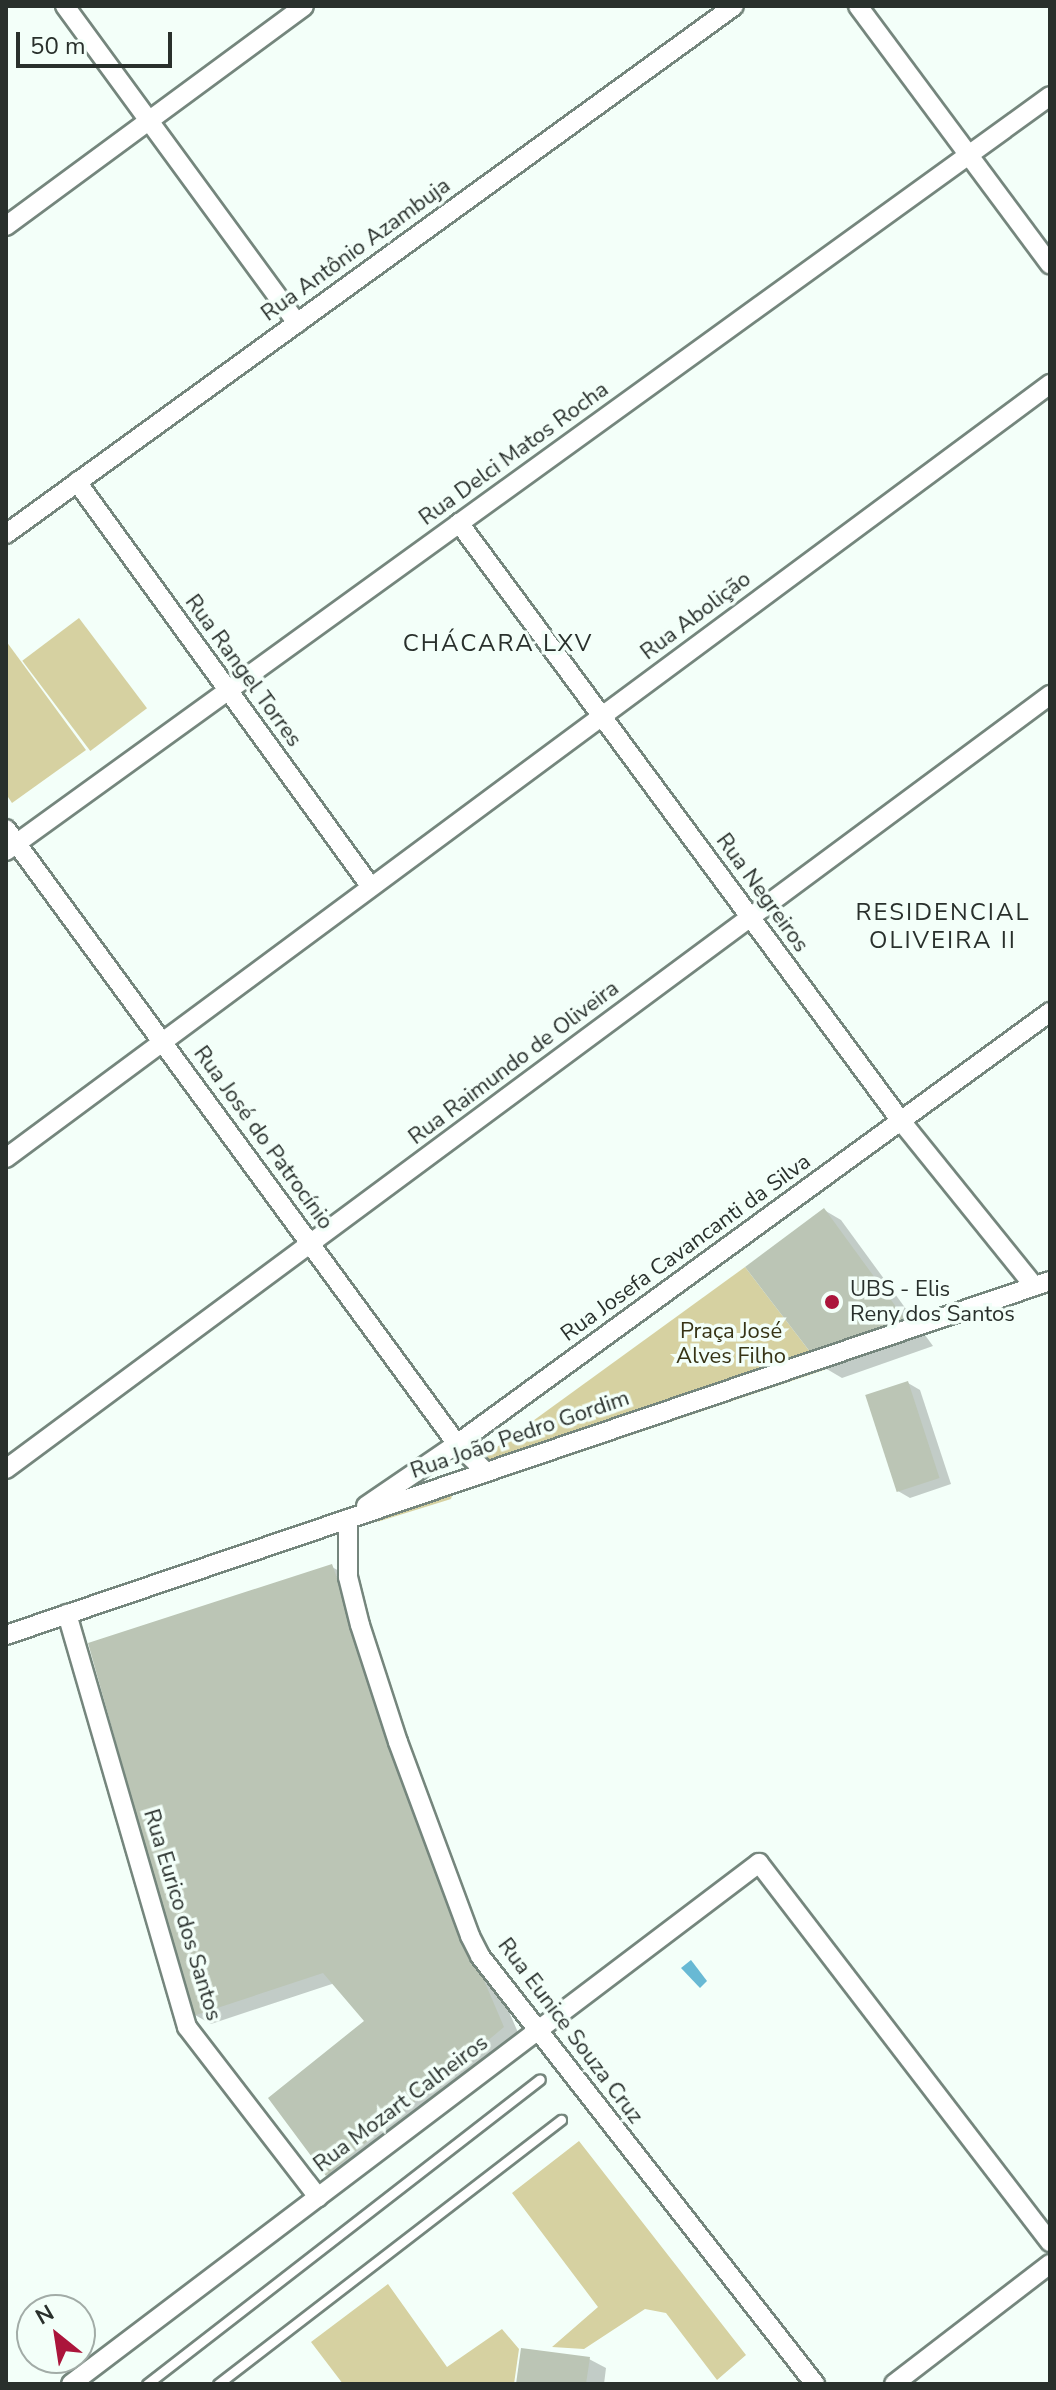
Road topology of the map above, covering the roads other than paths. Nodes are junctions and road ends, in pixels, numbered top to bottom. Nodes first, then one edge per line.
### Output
1 (65, 6) edge
2 (304, 6) edge
3 (734, 6) edge
4 (858, 6) edge
5 (1050, 96) edge
6 (149, 121) junction
7 (969, 155) junction
8 (6, 226) edge
9 (1050, 265) edge
10 (297, 323) junction
11 (1050, 384) edge
12 (77, 482) junction
13 (459, 523) junction
14 (6, 534) edge
15 (228, 690) junction
16 (1050, 695) edge
17 (602, 716) junction
18 (9, 841) edge
19 (371, 887) junction
20 (750, 917) junction
21 (1050, 1012) edge
22 (162, 1042) junction
23 (901, 1121) junction
24 (6, 1158) edge
25 (310, 1243) junction
26 (1045, 1281) edge
27 (457, 1444) junction
28 (6, 1469) edge
29 (486, 1472) junction
30 (348, 1519) junction
31 (67, 1614) junction
32 (6, 1635) edge
33 (536, 2031) junction
34 (540, 2079) dead end
35 (561, 2120) dead end
36 (318, 2197) junction
37 (1050, 2242) edge
38 (1050, 2264) edge
39 (71, 2384) edge
40 (147, 2384) edge
41 (218, 2384) edge
42 (815, 2384) edge
43 (894, 2384) edge

1 - 6 street
2 - 6 street
3 - 10 street, Rua Antônio Azambuja
4 - 7 street
5 - 7 street, Rua Delci Matos Rocha
6 - 8 street
6 - 10 street
7 - 9 street
7 - 13 street, Rua Delci Matos Rocha
10 - 12 street, Rua Antônio Azambuja
11 - 17 street, Rua Abolição
12 - 14 street, Rua Antônio Azambuja
12 - 15 street, Rua Rangel Torres
13 - 15 street, Rua Delci Matos Rocha
13 - 17 street, Rua Negreiros
15 - 18 street, Rua Delci Matos Rocha
15 - 19 street, Rua Rangel Torres
16 - 20 street, Rua Raimundo de Oliveira
17 - 19 street, Rua Abolição
17 - 20 street, Rua Negreiros
18 - 22 street, Rua José do Patrocínio
19 - 22 street, Rua Abolição
20 - 23 street, Rua Negreiros
20 - 25 street, Rua Raimundo de Oliveira
21 - 23 street, Rua Josefa Cavancanti da Silva
22 - 24 street, Rua Abolição
22 - 25 street, Rua José do Patrocínio
23 - 26 street, Rua Negreiros
23 - 27 street, Rua Josefa Cavancanti da Silva
25 - 27 street, Rua José do Patrocínio
25 - 28 street, Rua Raimundo de Oliveira
26 - 29 street, Rua João Pedro Gordim
27 - 29 street, Rua José do Patrocínio
27 - 30 street, Rua Josefa Cavancanti da Silva
29 - 30 street, Rua João Pedro Gordim
30 - 31 street, Rua João Pedro Gordim
30 - 33 street, Rua Eunice Souza Cruz
31 - 32 street, Rua João Pedro Gordim
31 - 36 street, Rua Eurico dos Santos
33 - 36 street, Rua Mozart Calheiros
33 - 37 street, Rua Mozart Calheiros
33 - 42 street, Rua Eunice Souza Cruz
34 - 40 lane
35 - 41 lane
36 - 39 street, Rua Mozart Calheiros
38 - 43 street

